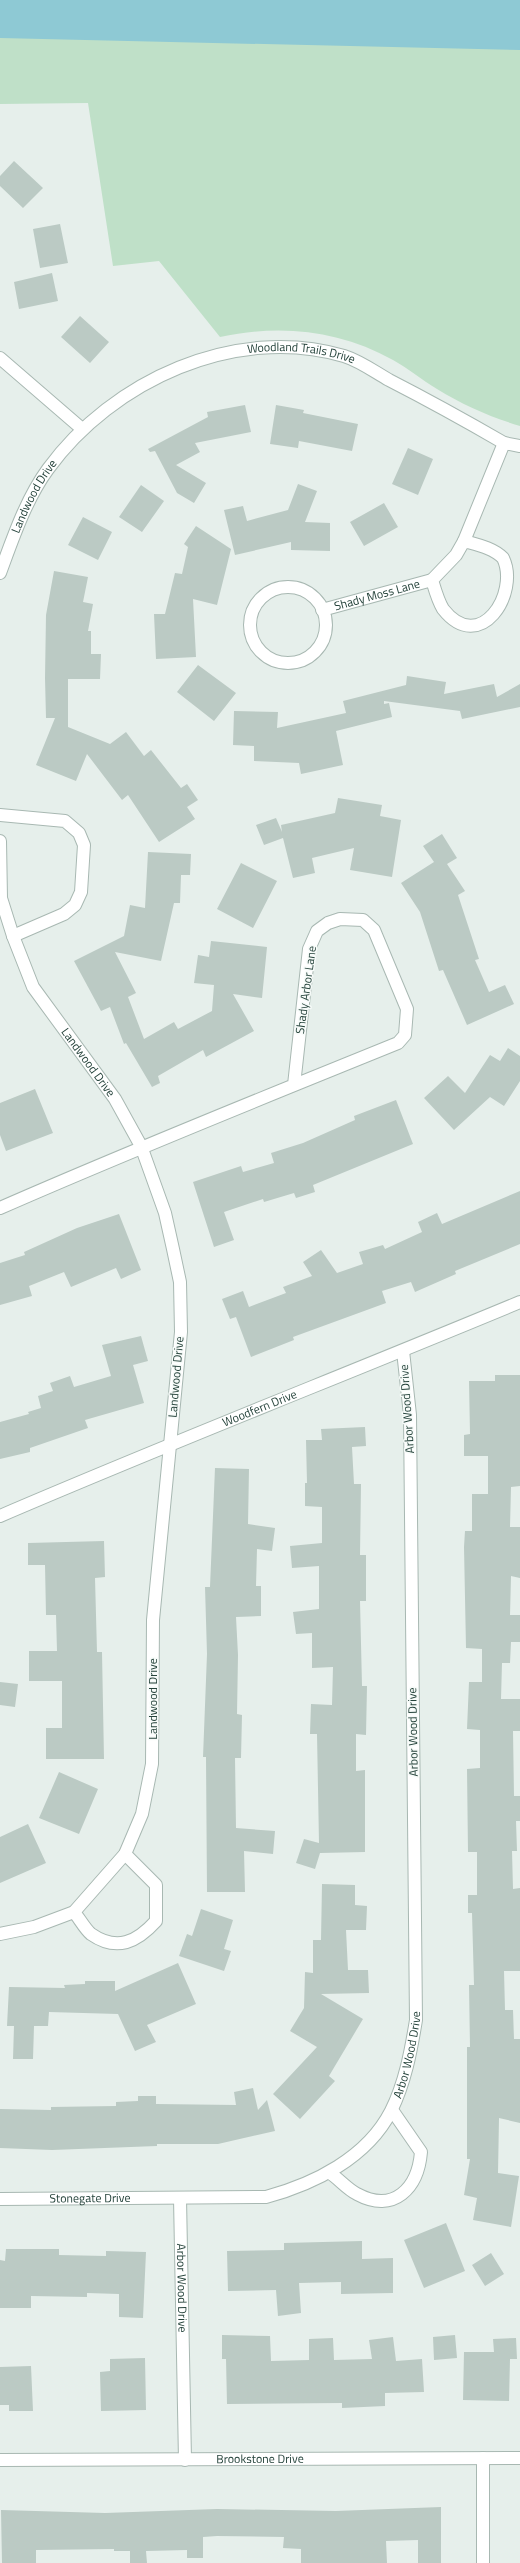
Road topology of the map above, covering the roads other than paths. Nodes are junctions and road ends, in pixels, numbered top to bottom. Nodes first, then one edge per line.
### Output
1 (0, 358) edge
2 (81, 428) junction
3 (504, 442) junction
4 (520, 446) edge
5 (464, 541) junction
6 (0, 573) edge
7 (432, 580) junction
8 (322, 610) junction
9 (0, 815) edge
10 (0, 841) edge
11 (13, 936) junction
12 (294, 1085) junction
13 (140, 1146) junction
14 (0, 1208) edge
15 (520, 1302) edge
16 (403, 1351) junction
17 (170, 1443) junction
18 (0, 1516) edge
19 (124, 1854) junction
20 (74, 1912) junction
21 (0, 1934) edge
22 (392, 2110) junction
23 (330, 2173) junction
24 (0, 2198) edge
25 (180, 2198) junction
26 (482, 2458) junction
27 (520, 2458) edge
28 (0, 2460) edge
29 (185, 2460) junction
30 (482, 2563) edge

1 - 2 street
2 - 3 street, Woodland Trails Drive
2 - 6 street, Landwood Drive
3 - 4 street, Woodland Trails Drive
3 - 5 street, Shady Moss Lane
5 - 7 street, Shady Moss Lane
5 - 7 street, Shady Moss Lane
7 - 8 street, Shady Moss Lane
8 - 8 street, Shady Moss Lane
9 - 11 street
10 - 11 street, Landwood Drive
11 - 13 street, Landwood Drive
12 - 12 street, Shady Arbor Lane
12 - 13 street, Shady Arbor Lane
13 - 14 street, Shady Arbor Lane
13 - 17 street, Landwood Drive
15 - 16 street, Woodfern Drive
16 - 17 street, Woodfern Drive
16 - 22 street, Arbor Wood Drive
17 - 18 street, Woodfern Drive
17 - 19 street, Landwood Drive
19 - 20 street, Landwood Drive
19 - 20 street
20 - 21 street, Landwood Drive
22 - 23 street, Arbor Wood Drive
22 - 23 street, Arbor Wood Drive
23 - 25 street, Arbor Wood Drive
24 - 25 street, Stonegate Drive
25 - 29 street, Arbor Wood Drive
26 - 27 street, Brookstone Drive
26 - 29 street, Brookstone Drive
26 - 30 street
28 - 29 street, Brookstone Drive

